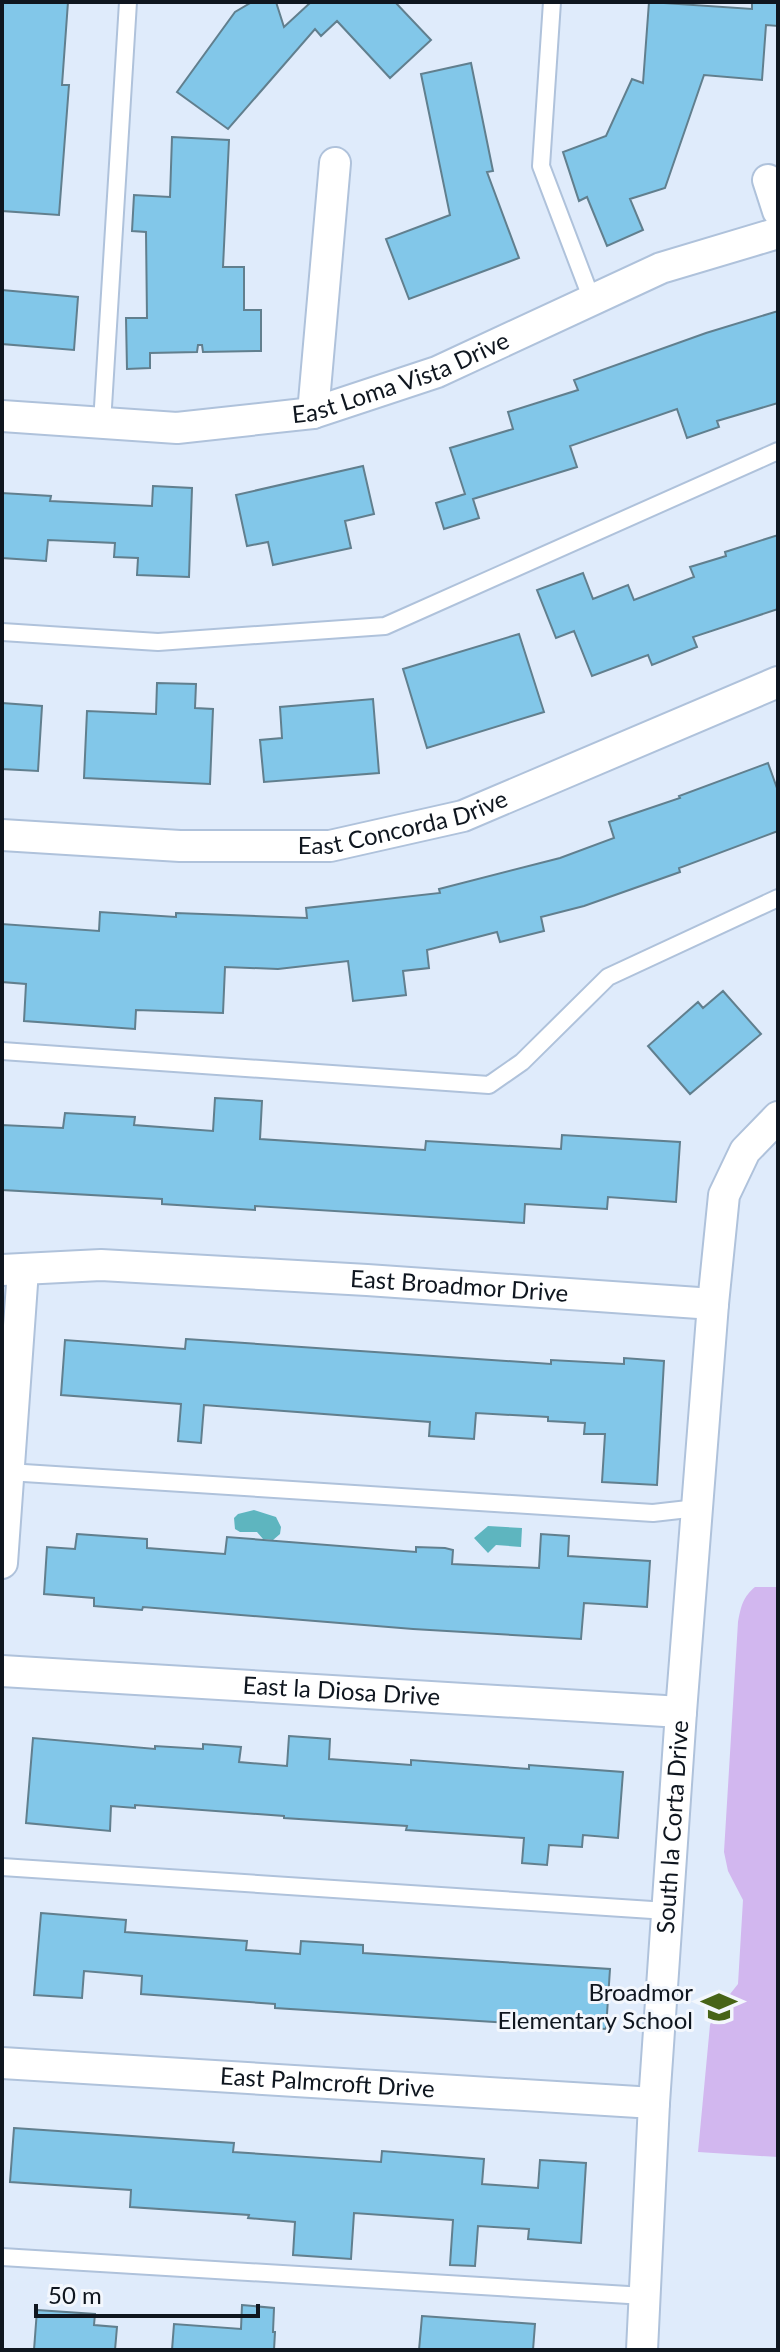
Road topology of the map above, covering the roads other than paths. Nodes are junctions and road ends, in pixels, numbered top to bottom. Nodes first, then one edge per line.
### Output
1 (128, 2) edge
2 (552, 2) edge
3 (335, 163) dead end
4 (768, 180) dead end
5 (778, 211) edge
6 (778, 233) edge
7 (592, 300) junction
8 (313, 413) junction
9 (2, 416) edge
10 (102, 423) junction
11 (778, 451) edge
12 (2, 632) edge
13 (778, 682) edge
14 (2, 835) edge
15 (778, 898) edge
16 (2, 1051) edge
17 (778, 1117) edge
18 (12, 1270) edge
19 (713, 1304) junction
20 (8, 1472) junction
21 (697, 1508) junction
22 (2, 1563) edge
23 (2, 1671) edge
24 (681, 1712) junction
25 (2, 1867) edge
26 (667, 1911) junction
27 (2, 2063) edge
28 (654, 2103) junction
29 (2, 2257) edge
30 (645, 2296) junction
31 (642, 2350) edge

1 - 10 lane
2 - 7 lane
3 - 8 street
4 - 5 street
6 - 7 street, East Loma Vista Drive
7 - 8 street, East Loma Vista Drive
8 - 10 street, East Loma Vista Drive
9 - 10 street, East Loma Vista Drive
11 - 12 lane
13 - 14 street, East Concorda Drive
15 - 16 lane
17 - 19 street
18 - 19 street, East Broadmor Drive
18 - 20 street
19 - 21 street, South la Corta Drive
20 - 21 lane
20 - 22 street
21 - 24 street, South la Corta Drive
23 - 24 street, East la Diosa Drive
24 - 26 street, South la Corta Drive
25 - 26 lane
26 - 28 street, South la Corta Drive
27 - 28 street, East Palmcroft Drive
28 - 30 street, South la Corta Drive
29 - 30 lane
30 - 31 street, South la Corta Drive

